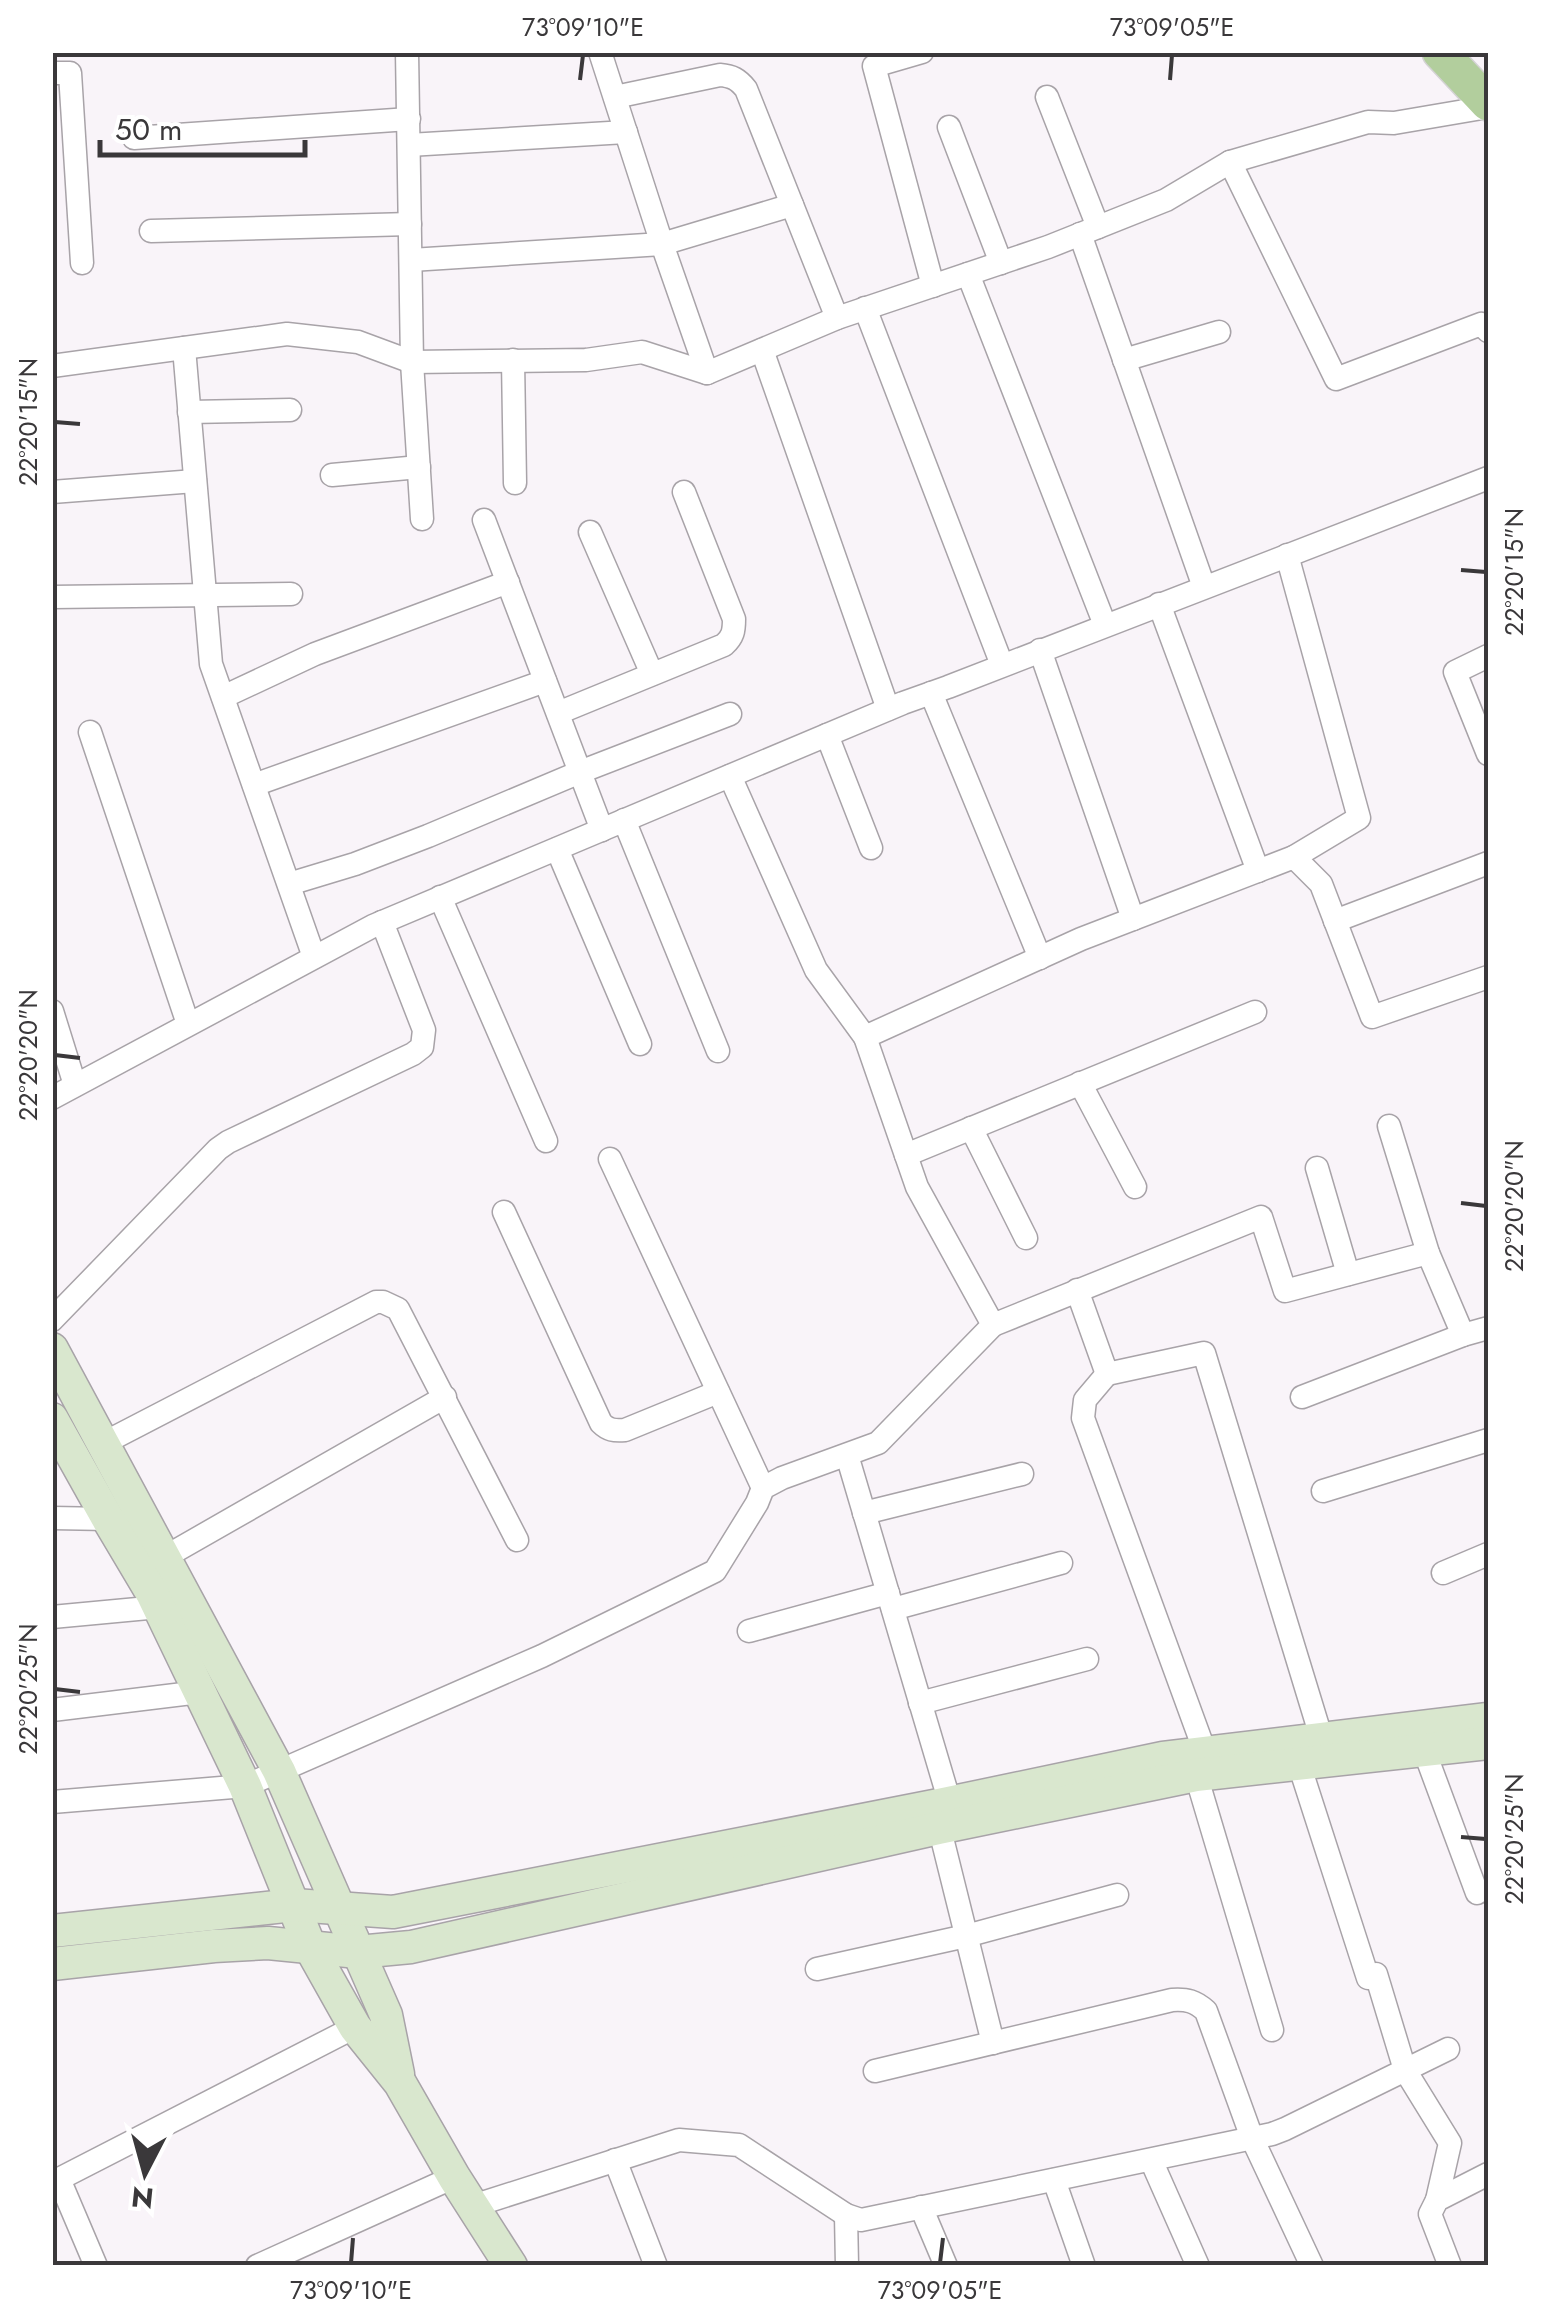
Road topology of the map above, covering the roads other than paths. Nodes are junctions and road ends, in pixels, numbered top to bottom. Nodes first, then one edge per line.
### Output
1 (407, 52) edge
2 (600, 52) edge
3 (922, 52) edge
4 (1440, 52) edge
5 (63, 66) edge
6 (1047, 97) dead end
7 (615, 98) junction
8 (1488, 105) edge
9 (409, 119) junction
10 (948, 128) dead end
11 (626, 132) junction
12 (134, 138) dead end
13 (409, 145) junction
14 (1230, 162) junction
15 (792, 206) junction
16 (410, 224) junction
17 (1089, 230) junction
18 (151, 231) dead end
19 (662, 244) junction
20 (411, 260) junction
21 (82, 263) dead end
22 (1000, 263) junction
23 (968, 274) junction
24 (933, 286) junction
25 (865, 308) junction
26 (837, 318) junction
27 (1220, 332) dead end
28 (1488, 332) edge
29 (184, 348) junction
30 (762, 350) junction
31 (513, 360) junction
32 (1124, 360) junction
33 (412, 362) junction
34 (52, 366) edge
35 (707, 373) junction
36 (290, 410) dead end
37 (189, 412) junction
38 (418, 467) junction
39 (332, 474) dead end
40 (1488, 478) edge
41 (195, 481) junction
42 (515, 483) dead end
43 (52, 492) edge
44 (684, 492) dead end
45 (422, 519) dead end
46 (484, 520) dead end
47 (590, 532) dead end
48 (1287, 555) junction
49 (508, 582) junction
50 (1204, 587) junction
51 (291, 594) dead end
52 (52, 597) edge
53 (206, 597) junction
54 (1158, 604) junction
55 (1105, 625) junction
56 (1040, 650) junction
57 (1488, 656) edge
58 (1002, 664) junction
59 (652, 674) junction
60 (545, 681) junction
61 (931, 693) junction
62 (223, 697) junction
63 (888, 709) junction
64 (558, 713) junction
65 (730, 714) dead end
66 (90, 732) dead end
67 (827, 735) junction
68 (1488, 754) edge
69 (580, 772) junction
70 (730, 776) junction
71 (254, 785) junction
72 (613, 825) junction
73 (557, 848) junction
74 (871, 848) dead end
75 (1294, 857) junction
76 (1488, 862) edge
77 (1258, 871) junction
78 (288, 884) junction
79 (440, 898) junction
80 (1133, 919) junction
81 (1335, 921) junction
82 (382, 922) junction
83 (314, 957) junction
84 (1040, 958) junction
85 (1488, 976) edge
86 (52, 1011) edge
87 (1254, 1012) dead end
88 (188, 1024) junction
89 (865, 1037) junction
90 (640, 1044) dead end
91 (718, 1051) dead end
92 (1080, 1083) junction
93 (75, 1085) junction
94 (52, 1098) edge
95 (1390, 1126) dead end
96 (971, 1128) junction
97 (546, 1141) dead end
98 (906, 1155) junction
99 (610, 1159) dead end
100 (1317, 1168) dead end
101 (1135, 1187) dead end
102 (504, 1212) dead end
103 (1026, 1238) dead end
104 (1428, 1253) junction
105 (1348, 1274) junction
106 (1077, 1290) junction
107 (52, 1320) edge
108 (992, 1324) junction
109 (1488, 1328) edge
110 (1463, 1335) junction
111 (52, 1349) edge
112 (1106, 1374) junction
113 (718, 1392) junction
114 (445, 1397) junction
115 (1302, 1397) dead end
116 (52, 1418) edge
117 (1488, 1440) edge
118 (104, 1443) junction
119 (847, 1455) junction
120 (1022, 1474) dead end
121 (763, 1488) junction
122 (1323, 1491) dead end
123 (864, 1513) junction
124 (52, 1518) edge
125 (108, 1519) junction
126 (517, 1540) dead end
127 (1488, 1554) edge
128 (165, 1557) junction
129 (1061, 1563) dead end
130 (1443, 1573) dead end
131 (890, 1601) junction
132 (159, 1608) junction
133 (52, 1617) edge
134 (749, 1631) dead end
135 (1087, 1659) dead end
136 (200, 1692) junction
137 (920, 1703) junction
138 (52, 1710) edge
139 (1488, 1718) edge
140 (1488, 1743) edge
141 (1424, 1750) junction
142 (1316, 1754) junction
143 (1201, 1764) junction
144 (279, 1770) junction
145 (245, 1786) junction
146 (52, 1802) edge
147 (941, 1812) junction
148 (1477, 1893) dead end
149 (1117, 1895) dead end
150 (294, 1905) junction
151 (340, 1909) junction
152 (52, 1931) edge
153 (966, 1936) junction
154 (310, 1947) junction
155 (358, 1952) junction
156 (52, 1964) edge
157 (817, 1969) dead end
158 (355, 2027) junction
159 (1272, 2030) dead end
160 (992, 2043) junction
161 (1448, 2050) dead end
162 (1405, 2070) junction
163 (875, 2071) dead end
164 (400, 2084) junction
165 (1252, 2138) junction
166 (615, 2160) junction
167 (1151, 2160) junction
168 (1488, 2174) edge
169 (454, 2177) junction
170 (1054, 2180) junction
171 (56, 2181) edge
172 (1436, 2200) junction
173 (472, 2206) junction
174 (920, 2208) junction
175 (846, 2215) junction
176 (96, 2266) edge
177 (257, 2266) edge
178 (511, 2266) edge
179 (656, 2266) edge
180 (848, 2266) edge
181 (946, 2266) edge
182 (1084, 2266) edge
183 (1198, 2266) edge
184 (1312, 2266) edge
185 (1450, 2266) edge

1 - 9 street
2 - 7 street
3 - 24 street
4 - 8 main road
5 - 21 street
6 - 17 street
7 - 11 street
7 - 15 street
8 - 14 street
9 - 12 street
9 - 13 street
10 - 22 street
11 - 13 street
11 - 19 street
13 - 16 street
14 - 17 street
14 - 28 street
15 - 19 street
15 - 26 street
16 - 18 street
16 - 20 street
17 - 22 street
17 - 32 street
19 - 20 street
19 - 35 street
20 - 33 street
22 - 23 street
23 - 24 street
23 - 55 street
24 - 25 street
25 - 26 street
25 - 58 street
26 - 30 street
27 - 32 street
29 - 33 street
29 - 34 street
29 - 37 street
30 - 35 street
30 - 63 street
31 - 33 street
31 - 35 street
31 - 42 street
32 - 50 street
33 - 38 street
36 - 37 street
37 - 41 street
38 - 39 street
38 - 45 street
40 - 48 street
41 - 43 street
41 - 53 street
44 - 59 street
46 - 49 street
47 - 59 street
48 - 50 street
48 - 75 street
49 - 60 street
49 - 62 street
50 - 54 street
51 - 53 street
52 - 53 street
53 - 62 street
54 - 55 street
54 - 77 street
55 - 56 street
56 - 58 street
56 - 80 street
57 - 68 street
58 - 61 street
59 - 64 street
60 - 64 street
60 - 71 street
61 - 63 street
61 - 84 street
62 - 71 street
63 - 67 street
64 - 69 street
65 - 69 street
66 - 88 street
67 - 70 street
67 - 74 street
69 - 72 street
69 - 78 street
70 - 72 street
70 - 89 street
71 - 78 street
72 - 73 street
72 - 91 street
73 - 79 street
73 - 90 street
75 - 77 street
75 - 81 street
76 - 81 street
77 - 80 street
78 - 83 street
79 - 82 street
79 - 97 street
80 - 84 street
81 - 85 street
82 - 83 street
82 - 107 street
83 - 88 street
84 - 89 street
86 - 93 street
87 - 92 street
88 - 93 street
89 - 98 street
92 - 96 street
92 - 101 street
93 - 94 street
95 - 104 street
96 - 98 street
96 - 103 street
98 - 108 street
99 - 113 street
100 - 105 street
102 - 113 street
104 - 105 street
104 - 110 street
105 - 106 street
106 - 108 street
106 - 112 street
108 - 119 street
109 - 110 street
110 - 115 street
111 - 118 street
112 - 142 street
112 - 143 street
113 - 121 street
114 - 118 street
114 - 126 street
114 - 128 street
116 - 125 street
117 - 122 street
118 - 128 street
119 - 121 street
119 - 123 street
120 - 123 street
121 - 144 street
123 - 131 street
124 - 125 street
125 - 132 street
127 - 130 street
128 - 144 street
129 - 131 street
131 - 134 street
131 - 137 street
132 - 133 street
132 - 136 street
135 - 137 street
136 - 138 street
136 - 145 street
137 - 147 street
139 - 142 street
140 - 141 street
141 - 142 street
141 - 148 street
142 - 143 street
142 - 162 street
143 - 147 street
143 - 159 street
144 - 145 street
144 - 151 street
145 - 146 street
145 - 150 street
147 - 151 street
147 - 153 street
147 - 155 street
149 - 153 street
150 - 151 street
150 - 152 street
150 - 154 street
151 - 155 street
153 - 157 street
153 - 160 street
154 - 155 street
154 - 156 street
154 - 158 street
155 - 164 street
158 - 164 street
158 - 171 street
160 - 163 street
160 - 165 street
161 - 162 street
162 - 165 street
162 - 172 street
164 - 169 street
165 - 167 street
165 - 184 street
166 - 173 street
166 - 175 street
166 - 179 street
167 - 170 street
167 - 183 street
168 - 172 street
169 - 173 street
169 - 177 street
170 - 174 street
170 - 182 street
171 - 176 street
172 - 185 street
173 - 178 street
174 - 175 street
174 - 181 street
175 - 180 street

